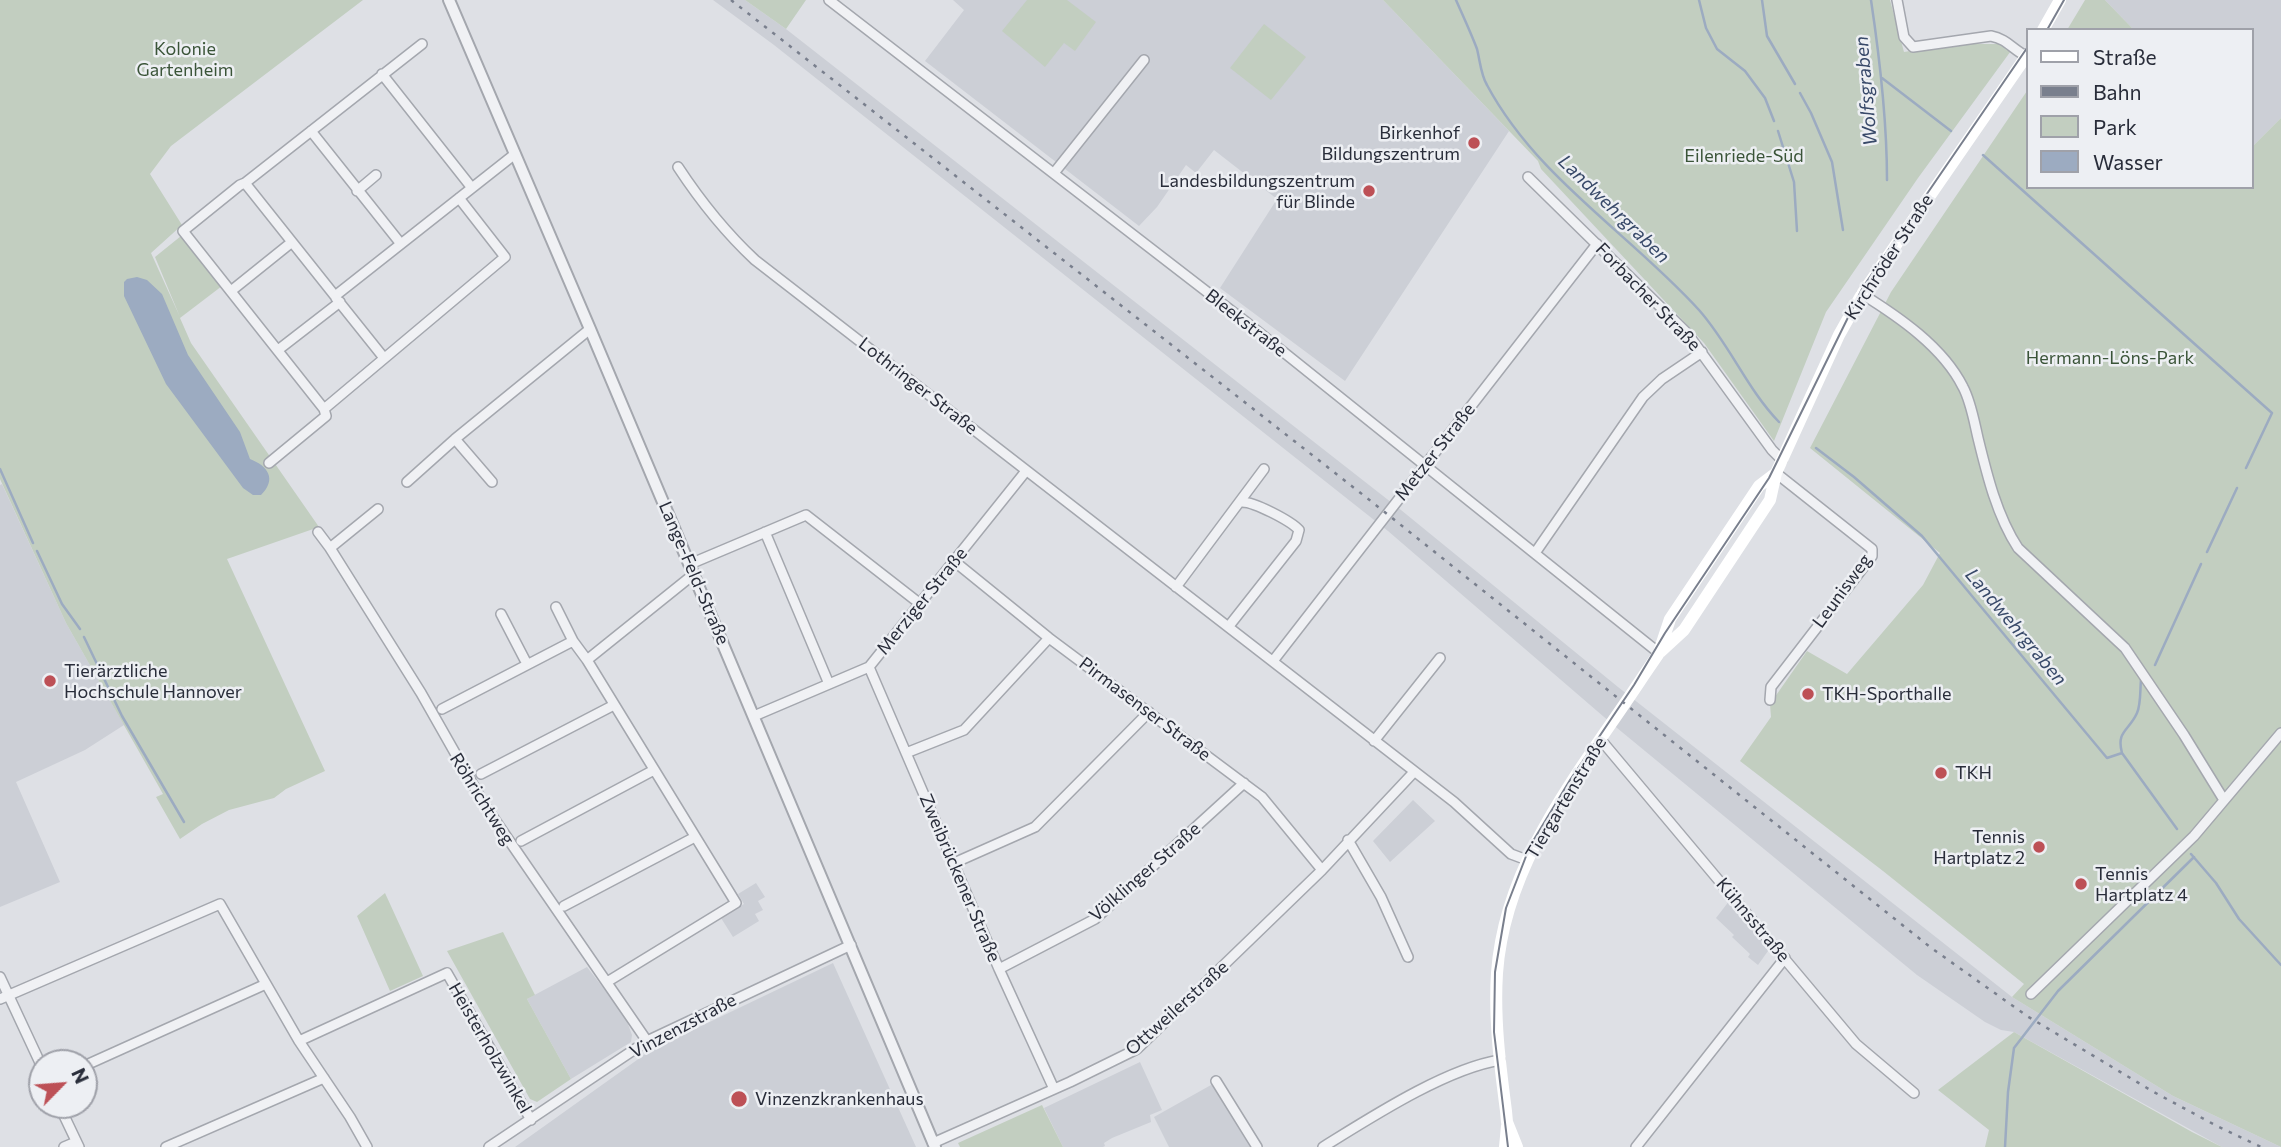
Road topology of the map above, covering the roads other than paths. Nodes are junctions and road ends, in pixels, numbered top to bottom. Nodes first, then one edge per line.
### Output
1 (449, 0) edge
2 (829, 0) edge
3 (1897, 0) edge
4 (2060, 0) edge
5 (2044, 28) edge
6 (422, 44) dead end
7 (2025, 55) edge
8 (2025, 59) edge
9 (1144, 60) dead end
10 (382, 74) junction
11 (311, 131) junction
12 (515, 154) junction
13 (678, 167) dead end
14 (1054, 173) junction
15 (376, 175) dead end
16 (1528, 177) dead end
17 (245, 183) junction
18 (472, 188) junction
19 (357, 191) junction
20 (459, 198) junction
21 (292, 242) junction
22 (401, 244) junction
23 (1597, 244) junction
24 (231, 291) junction
25 (1862, 294) junction
26 (338, 299) junction
27 (590, 329) junction
28 (278, 350) junction
29 (1702, 352) junction
30 (384, 358) junction
31 (324, 409) junction
32 (456, 439) junction
33 (1782, 460) junction
34 (269, 463) dead end
35 (1425, 465) junction
36 (1264, 469) dead end
37 (1026, 471) junction
38 (1776, 473) junction
39 (407, 482) dead end
40 (492, 482) dead end
41 (1241, 502) junction
42 (378, 509) dead end
43 (318, 532) dead end
44 (765, 533) junction
45 (331, 548) junction
46 (1535, 552) junction
47 (954, 561) junction
48 (692, 569) junction
49 (1176, 587) junction
50 (919, 603) junction
51 (556, 607) dead end
52 (501, 614) dead end
53 (1229, 626) junction
54 (1049, 638) junction
55 (573, 641) junction
56 (1658, 653) junction
57 (1440, 658) dead end
58 (587, 660) junction
59 (1273, 661) junction
60 (527, 664) junction
61 (869, 667) junction
62 (829, 684) junction
63 (1770, 700) dead end
64 (614, 705) junction
65 (442, 709) dead end
66 (1149, 712) junction
67 (754, 716) junction
68 (2281, 733) edge
69 (1601, 740) junction
70 (1374, 741) junction
71 (906, 752) junction
72 (654, 770) junction
73 (1414, 772) junction
74 (481, 774) dead end
75 (1244, 783) junction
76 (2224, 800) junction
77 (695, 836) junction
78 (1348, 840) junction
79 (521, 841) dead end
80 (1527, 860) junction
81 (954, 863) junction
82 (1322, 870) junction
83 (564, 906) dead end
84 (851, 945) junction
85 (1408, 957) dead end
86 (1784, 958) junction
87 (999, 969) junction
88 (0, 977) edge
89 (607, 982) junction
90 (267, 984) junction
91 (2031, 994) dead end
92 (4, 997) edge
93 (299, 1041) junction
94 (647, 1041) junction
95 (32, 1049) edge
96 (98, 1060) edge
97 (1500, 1060) junction
98 (324, 1078) junction
99 (1216, 1081) dead end
100 (1054, 1089) junction
101 (1914, 1093) dead end
102 (66, 1119) edge
103 (531, 1120) junction
104 (1507, 1122) junction
105 (78, 1144) edge
106 (934, 1145) edge
107 (64, 1147) edge
108 (166, 1147) edge
109 (367, 1147) edge
110 (489, 1147) edge
111 (1256, 1147) edge
112 (1323, 1147) edge
113 (1504, 1147) edge
114 (1517, 1147) edge
115 (1636, 1147) edge

1 - 12 street, Lange-Feld-Straße
2 - 14 street, Bleekstraße
3 - 7 street
4 - 5 main road
6 - 10 street
8 - 25 main road, Kirchröder Straße
9 - 14 street
10 - 11 street
10 - 18 street
11 - 17 street
11 - 19 street
12 - 18 street
12 - 27 street, Lange-Feld-Straße
13 - 37 street, Lothringer Straße
14 - 35 street, Bleekstraße
15 - 19 street
16 - 23 street, Forbacher Straße
17 - 21 street
17 - 24 street
18 - 20 street
19 - 22 street
20 - 22 street
20 - 30 street
21 - 24 street
21 - 26 street
22 - 26 street
23 - 29 street, Forbacher Straße
23 - 35 street, Metzer Straße
24 - 28 street
25 - 33 main road, Kirchröder Straße
25 - 76 street
26 - 28 street
26 - 30 street
27 - 32 street
27 - 48 street, Lange-Feld-Straße
28 - 31 street
29 - 33 street, Forbacher Straße
29 - 46 street
30 - 31 street
31 - 34 street
32 - 39 street
32 - 40 street
33 - 38 main road, Kirchröder Straße
35 - 46 street, Bleekstraße
35 - 59 street, Metzer Straße
36 - 41 street
37 - 47 street, Merziger Straße
37 - 49 street, Lothringer Straße
38 - 56 main road, Tiergartenstraße
38 - 63 street, Leunisweg
41 - 49 street
41 - 53 street
42 - 45 street
43 - 45 street, Röhrichtweg
44 - 48 street
44 - 50 street
44 - 62 street
45 - 89 street, Röhrichtweg
46 - 56 street, Bleekstraße
47 - 50 street, Merziger Straße
47 - 54 street, Pirmasenser Straße
48 - 58 street
48 - 67 street, Lange-Feld-Straße
49 - 53 street, Lothringer Straße
50 - 61 street, Merziger Straße
51 - 55 street
52 - 60 street
53 - 59 street, Lothringer Straße
54 - 66 street, Pirmasenser Straße
54 - 71 street
55 - 58 street
55 - 60 street
56 - 69 main road, Tiergartenstraße
57 - 70 street
58 - 64 street
59 - 70 street, Lothringer Straße
60 - 65 street
61 - 62 street, Merziger Straße
61 - 71 street, Zweibrückener Straße
62 - 67 street, Merziger Straße
64 - 72 street
64 - 74 street
66 - 75 street, Pirmasenser Straße
66 - 81 street
67 - 84 street, Lange-Feld-Straße
68 - 76 street
69 - 80 main road, Tiergartenstraße
69 - 86 street, Kühnsstraße
70 - 73 street, Lothringer Straße
71 - 81 street, Zweibrückener Straße
72 - 77 street
72 - 79 street
73 - 78 street, Ottweilerstraße
73 - 80 street, Lothringer Straße
75 - 82 street, Pirmasenser Straße
75 - 87 street, Völklinger Straße
76 - 91 street
77 - 83 street
77 - 89 street
78 - 82 street, Ottweilerstraße
78 - 85 street
80 - 97 main road, Tiergartenstraße
81 - 87 street, Zweibrückener Straße
82 - 100 street, Ottweilerstraße
84 - 94 street, Vinzenzstraße
84 - 106 street, Lange-Feld-Straße
86 - 101 street, Kühnsstraße
86 - 115 street
87 - 100 street, Zweibrückener Straße
88 - 92 street
89 - 94 street, Röhrichtweg
90 - 92 street
90 - 93 street
90 - 96 street
92 - 95 street
93 - 98 street
93 - 103 street, Heisterholzwinkel
94 - 103 street, Vinzenzstraße
97 - 104 main road, Tiergartenstraße
97 - 112 street
98 - 108 street
98 - 109 street
99 - 111 street
100 - 106 street, Ottweilerstraße
102 - 105 street
103 - 110 street, Vinzenzstraße
104 - 113 main road, Tiergartenstraße
104 - 114 main road, Tiergartenstraße
105 - 107 street

